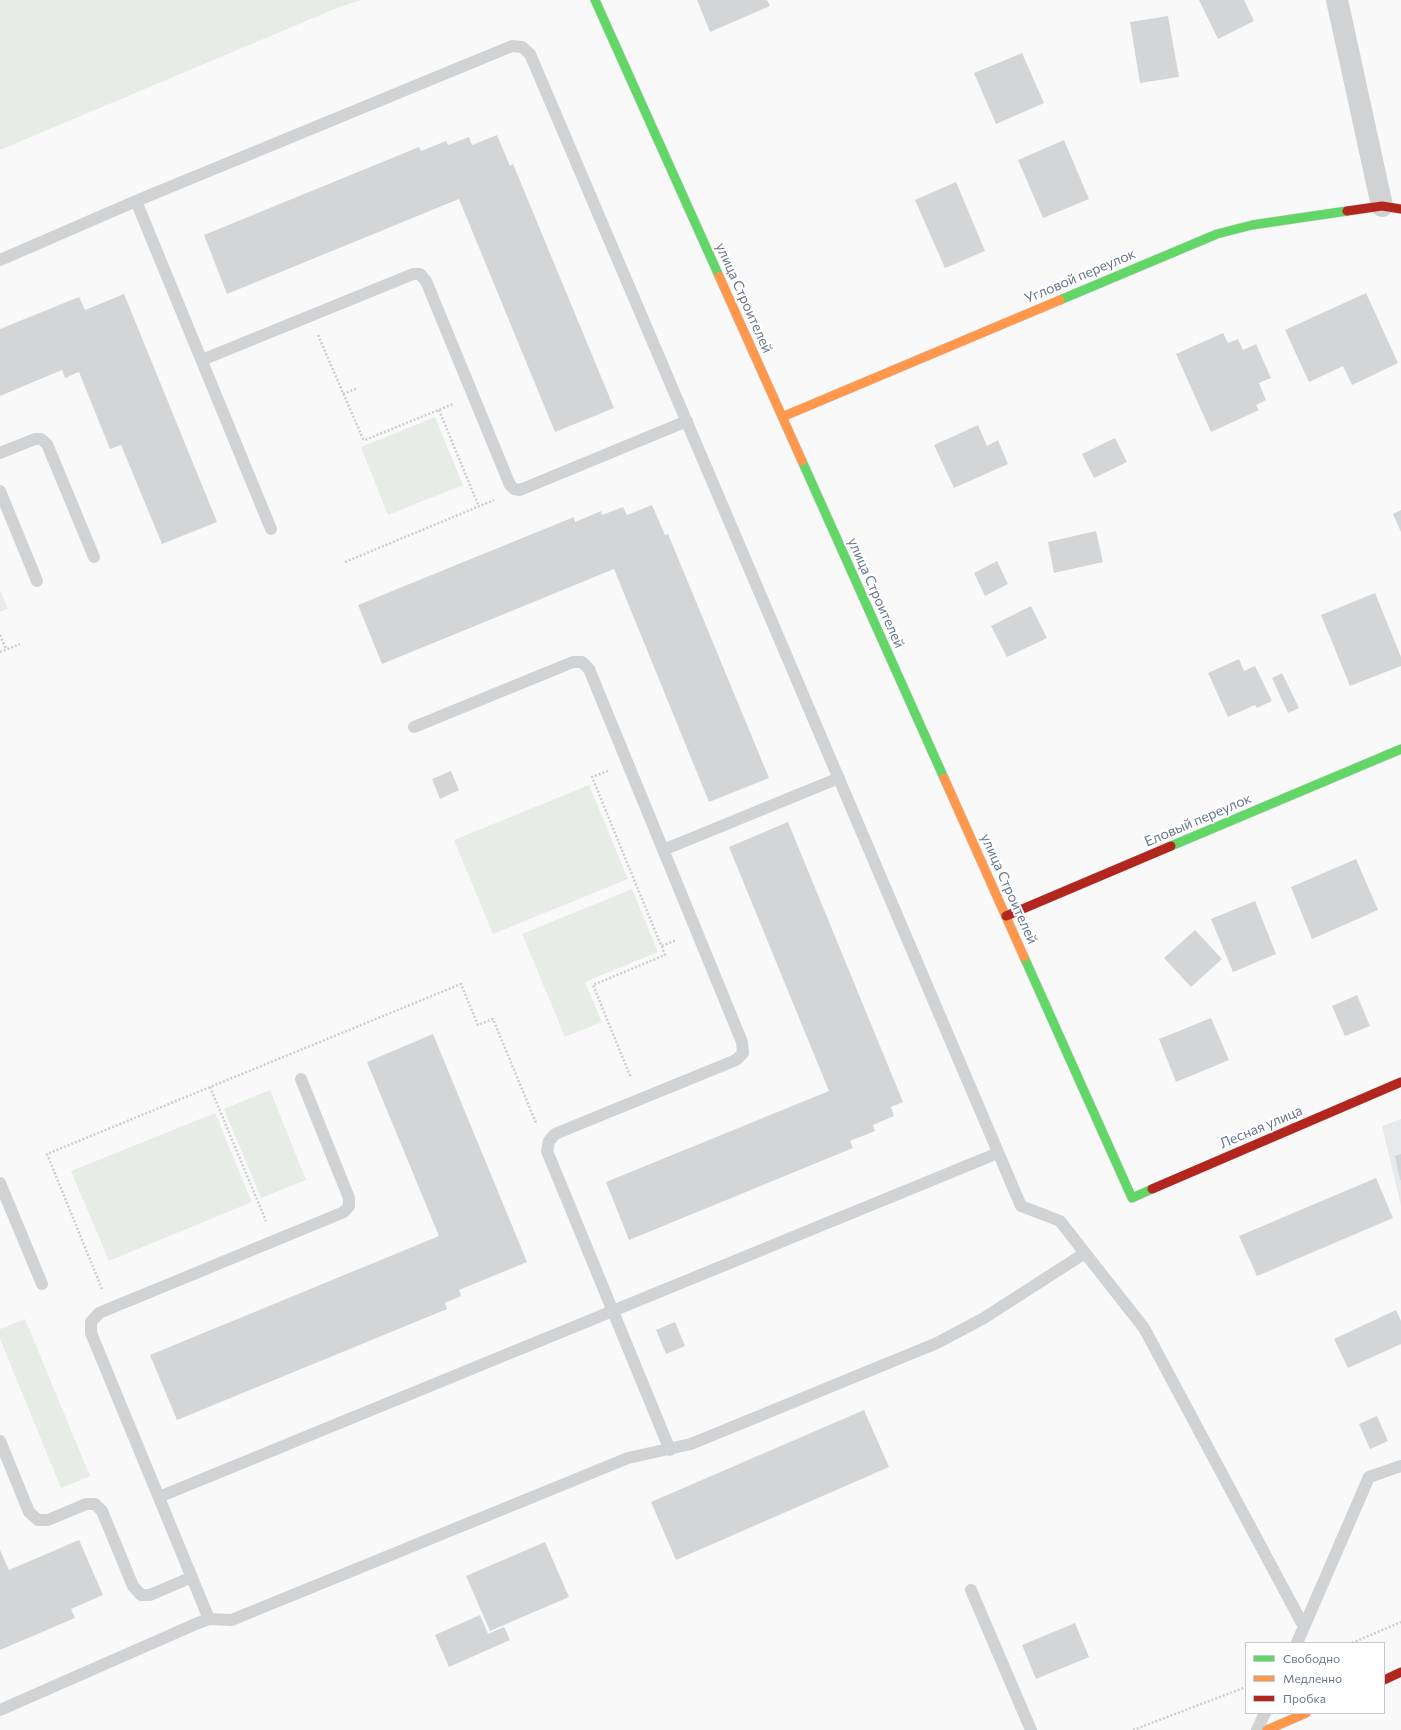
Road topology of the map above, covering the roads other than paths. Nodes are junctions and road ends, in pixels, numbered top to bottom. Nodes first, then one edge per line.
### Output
1 (595, 0) edge
2 (1336, 0) edge
3 (136, 201) junction
4 (1392, 207) edge
5 (0, 260) edge
6 (202, 360) junction
7 (782, 417) junction
8 (687, 422) junction
9 (0, 453) edge
10 (0, 491) edge
11 (271, 530) dead end
12 (94, 557) dead end
13 (37, 581) dead end
14 (414, 727) dead end
15 (1401, 749) edge
16 (839, 778) junction
17 (663, 850) junction
18 (1006, 916) junction
19 (301, 1080) dead end
20 (1401, 1082) edge
21 (998, 1153) junction
22 (0, 1183) edge
23 (1132, 1198) joint
24 (1085, 1253) junction
25 (42, 1284) dead end
26 (613, 1311) junction
27 (0, 1440) edge
28 (670, 1450) junction
29 (1401, 1466) edge
30 (159, 1497) junction
31 (192, 1577) junction
32 (971, 1590) dead end
33 (209, 1619) junction
34 (1304, 1627) junction
35 (1297, 1642) edge
36 (1401, 1672) edge
37 (1385, 1680) edge
38 (0, 1710) edge
39 (1265, 1714) edge
40 (1304, 1714) edge
41 (1031, 1730) edge
42 (1257, 1730) edge
43 (1267, 1730) edge

1 - 7 street, улица Строителей
2 - 4 street
3 - 5 lane
3 - 6 lane
3 - 8 lane
4 - 7 street, Угловой переулок
6 - 8 lane
6 - 11 lane
7 - 18 street, улица Строителей
8 - 16 lane
9 - 12 lane
10 - 13 lane
14 - 17 lane
15 - 18 street, Еловый переулок
16 - 17 lane
16 - 21 lane
17 - 26 lane
18 - 23 street, улица Строителей
19 - 30 lane
20 - 23 street, Лесная улица
21 - 24 lane
21 - 26 lane
22 - 25 lane
24 - 28 lane
24 - 34 lane
26 - 28 lane
26 - 30 lane
27 - 31 lane
28 - 33 lane
29 - 34 lane
30 - 31 lane
31 - 33 lane
32 - 41 lane
33 - 38 lane
34 - 35 lane
36 - 37 street
39 - 42 lane
40 - 43 street

